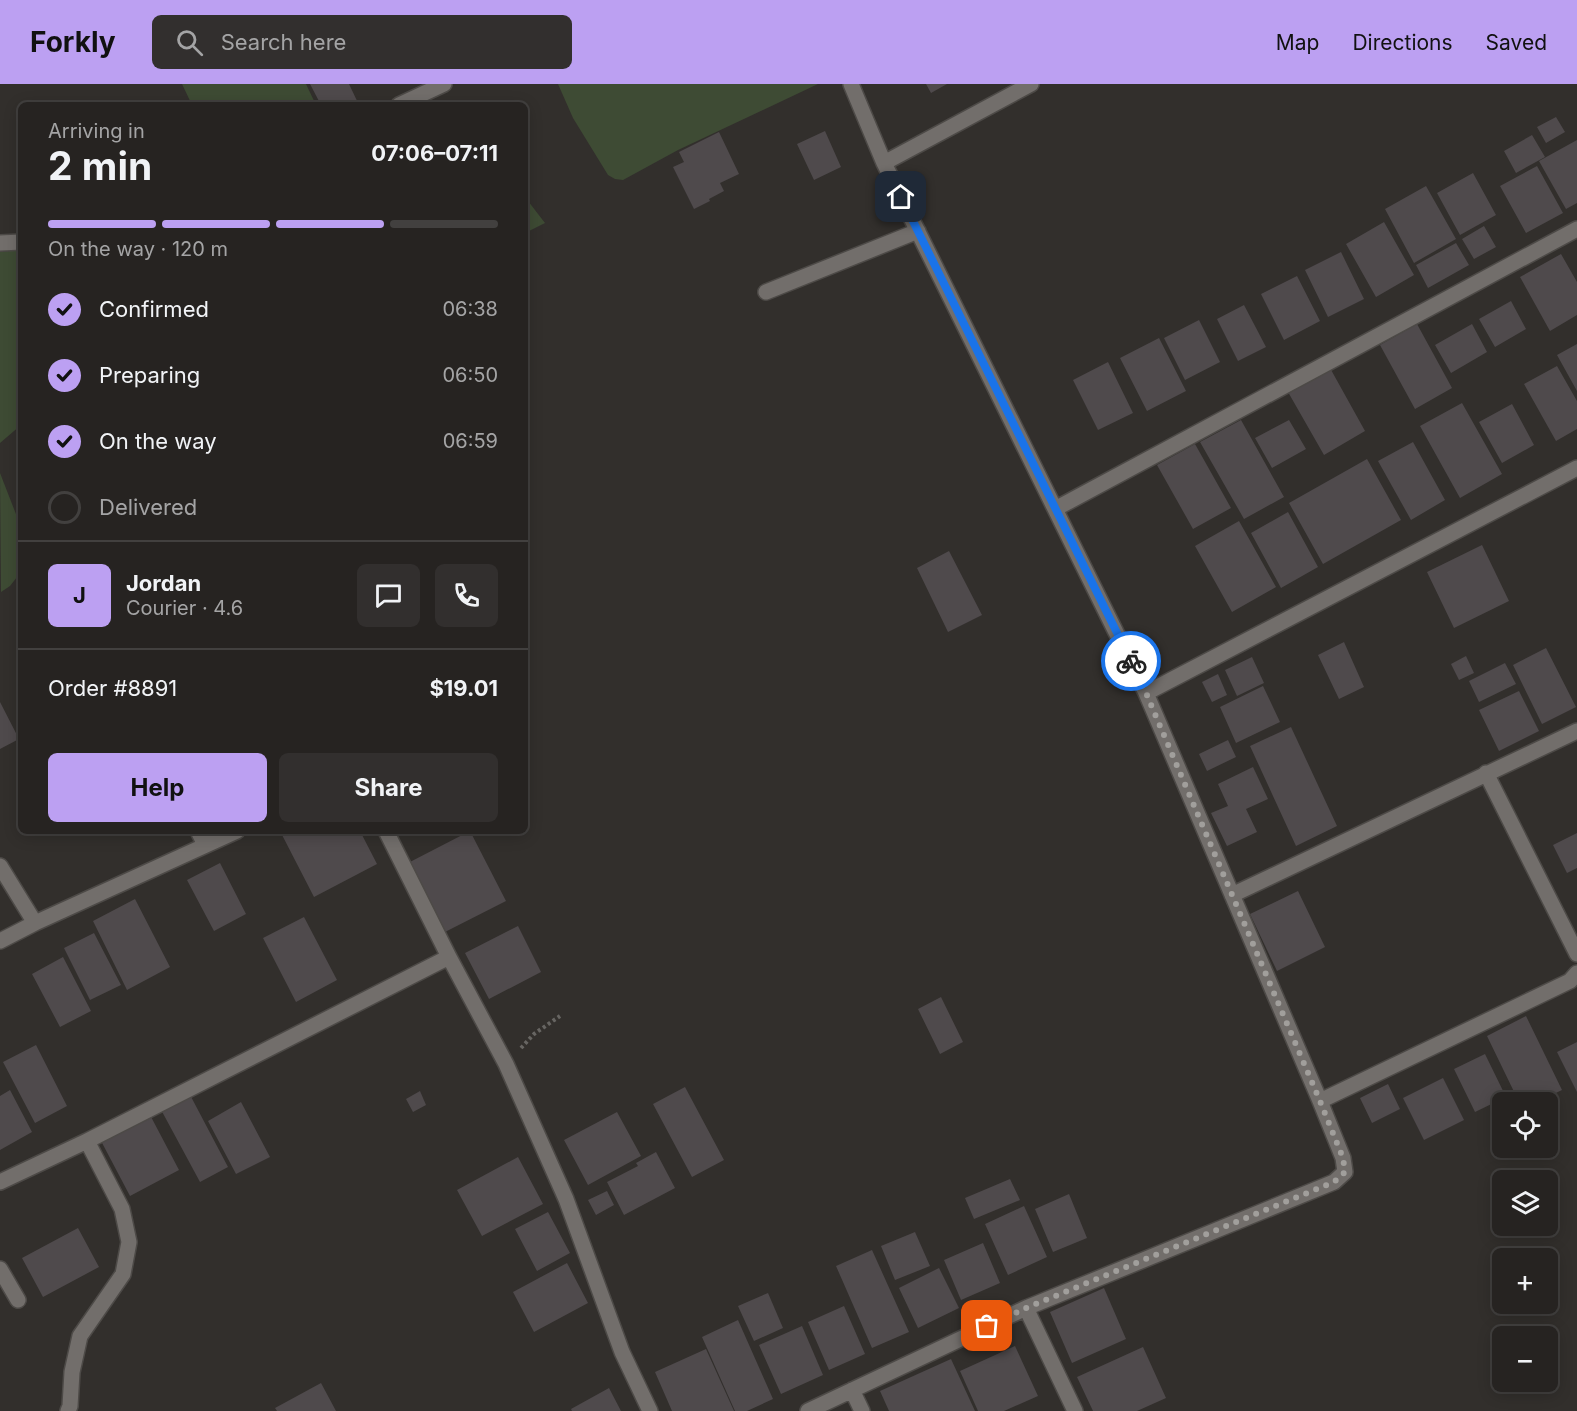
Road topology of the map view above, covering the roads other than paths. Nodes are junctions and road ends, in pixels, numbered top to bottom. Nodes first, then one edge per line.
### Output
1 (444, 84) edge
2 (851, 84) edge
3 (1031, 84) edge
4 (405, 102) edge
5 (884, 163) junction
6 (1577, 229) edge
7 (918, 231) junction
8 (18, 242) edge
9 (0, 243) edge
10 (766, 292) dead end
11 (1577, 468) edge
12 (1055, 509) junction
13 (1146, 693) junction
14 (1577, 730) edge
15 (1486, 773) junction
16 (222, 834) edge
17 (388, 834) edge
18 (202, 838) edge
19 (0, 866) edge
20 (1232, 895) junction
21 (35, 924) junction
22 (0, 941) edge
23 (1577, 954) edge
24 (449, 957) junction
25 (1577, 973) edge
26 (1320, 1101) junction
27 (87, 1141) junction
28 (0, 1182) edge
29 (0, 1269) edge
30 (18, 1300) dead end
31 (1026, 1308) junction
32 (852, 1390) junction
33 (68, 1411) edge
34 (650, 1411) edge
35 (808, 1411) edge
36 (862, 1411) edge
37 (1075, 1411) edge

1 - 4 street
2 - 5 street
3 - 5 street
5 - 7 street
6 - 12 street
7 - 10 street
7 - 12 street
8 - 9 street
11 - 13 street
12 - 13 street
13 - 20 street
14 - 15 street
15 - 20 street
15 - 23 street
16 - 18 street
17 - 24 street
18 - 21 street
19 - 21 street
20 - 26 street
21 - 22 street
24 - 27 street
24 - 34 street
25 - 26 street
26 - 31 street
27 - 28 street
27 - 33 street
29 - 30 street
31 - 32 street
31 - 37 street
32 - 35 street
32 - 36 street

